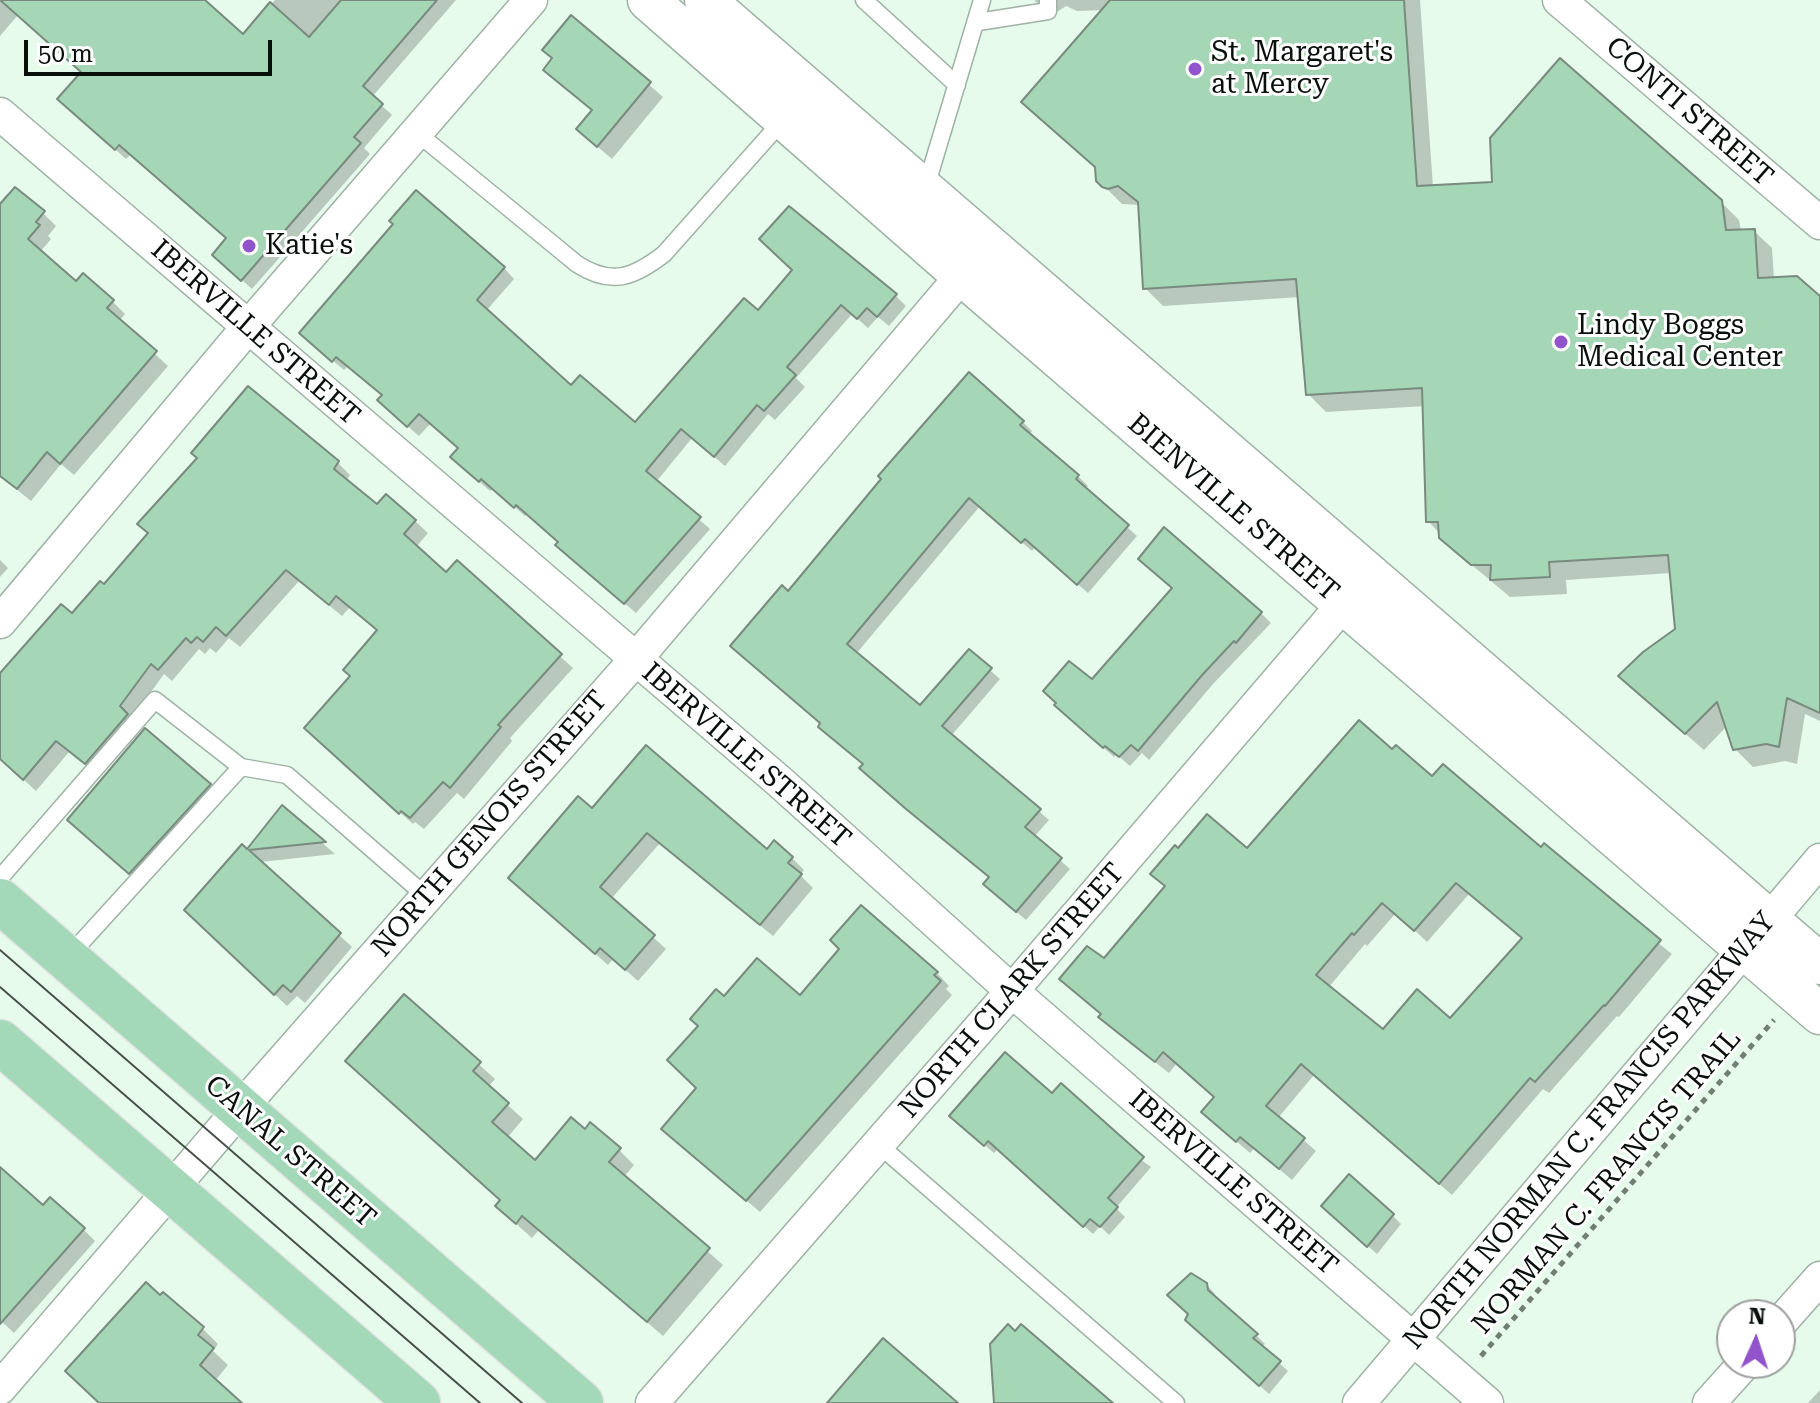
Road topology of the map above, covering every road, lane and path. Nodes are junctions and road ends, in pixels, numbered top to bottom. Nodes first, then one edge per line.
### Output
1 (531, 0) edge
2 (648, 0) edge
3 (705, 0) edge
4 (864, 0) edge
5 (982, 0) edge
6 (1048, 0) edge
7 (1559, 0) edge
8 (978, 22) junction
9 (957, 85) junction
10 (0, 114) edge
11 (784, 119) junction
12 (416, 132) junction
13 (925, 191) junction
14 (1820, 223) edge
15 (975, 261) junction
16 (248, 327) junction
17 (1357, 590) junction
18 (0, 622) edge
19 (635, 660) junction
20 (241, 767) junction
21 (1820, 860) edge
22 (0, 878) edge
23 (427, 897) junction
24 (0, 901) edge
25 (1757, 934) junction
26 (67, 959) junction
27 (1820, 964) edge
28 (1012, 991) junction
29 (1820, 1014) edge
30 (1763, 1033) dead end
31 (0, 1042) edge
32 (240, 1109) junction
33 (878, 1144) junction
34 (171, 1190) junction
35 (1820, 1278) edge
36 (1796, 1305) edge
37 (1414, 1339) junction
38 (1481, 1357) dead end
39 (1731, 1379) edge
40 (0, 1388) edge
41 (418, 1403) edge
42 (581, 1403) edge
43 (652, 1403) edge
44 (1176, 1403) edge
45 (1359, 1403) edge
46 (1487, 1403) edge
47 (1709, 1403) edge

1 - 12 street
2 - 11 street, BIENVILLE STREET
3 - 13 street, BIENVILLE STREET
4 - 9 lane
5 - 8 lane
6 - 8 lane
7 - 14 street, CONTI STREET
8 - 9 lane
9 - 13 lane
10 - 16 street, IBERVILLE STREET
11 - 12 lane
11 - 15 street, BIENVILLE STREET
12 - 16 street
13 - 15 street, BIENVILLE STREET
15 - 17 street, BIENVILLE STREET
15 - 19 street, NORTH GENOIS STREET
16 - 18 street
16 - 19 street, IBERVILLE STREET
17 - 25 street, BIENVILLE STREET
17 - 28 street, NORTH CLARK STREET
19 - 23 street, NORTH GENOIS STREET
19 - 28 street, IBERVILLE STREET
20 - 22 lane
20 - 23 lane
20 - 26 lane
21 - 25 street, NORTH NORMAN C. FRANCIS PARKWAY
23 - 32 street, NORTH GENOIS STREET
24 - 26 main road, CANAL STREET
25 - 27 street, BIENVILLE STREET
25 - 29 street, BIENVILLE STREET
25 - 37 street, NORTH NORMAN C. FRANCIS PARKWAY
26 - 32 main road, CANAL STREET
28 - 33 street, NORTH CLARK STREET
28 - 37 street, IBERVILLE STREET
30 - 38 path, NORMAN C. FRANCIS TRAIL
31 - 34 main road
32 - 34 street, NORTH GENOIS STREET
32 - 42 main road, CANAL STREET
33 - 43 street, NORTH CLARK STREET
33 - 44 lane
34 - 40 street, NORTH GENOIS STREET
34 - 41 main road
35 - 36 street
37 - 45 street, NORTH NORMAN C. FRANCIS PARKWAY
37 - 46 street, IBERVILLE STREET
39 - 47 street

